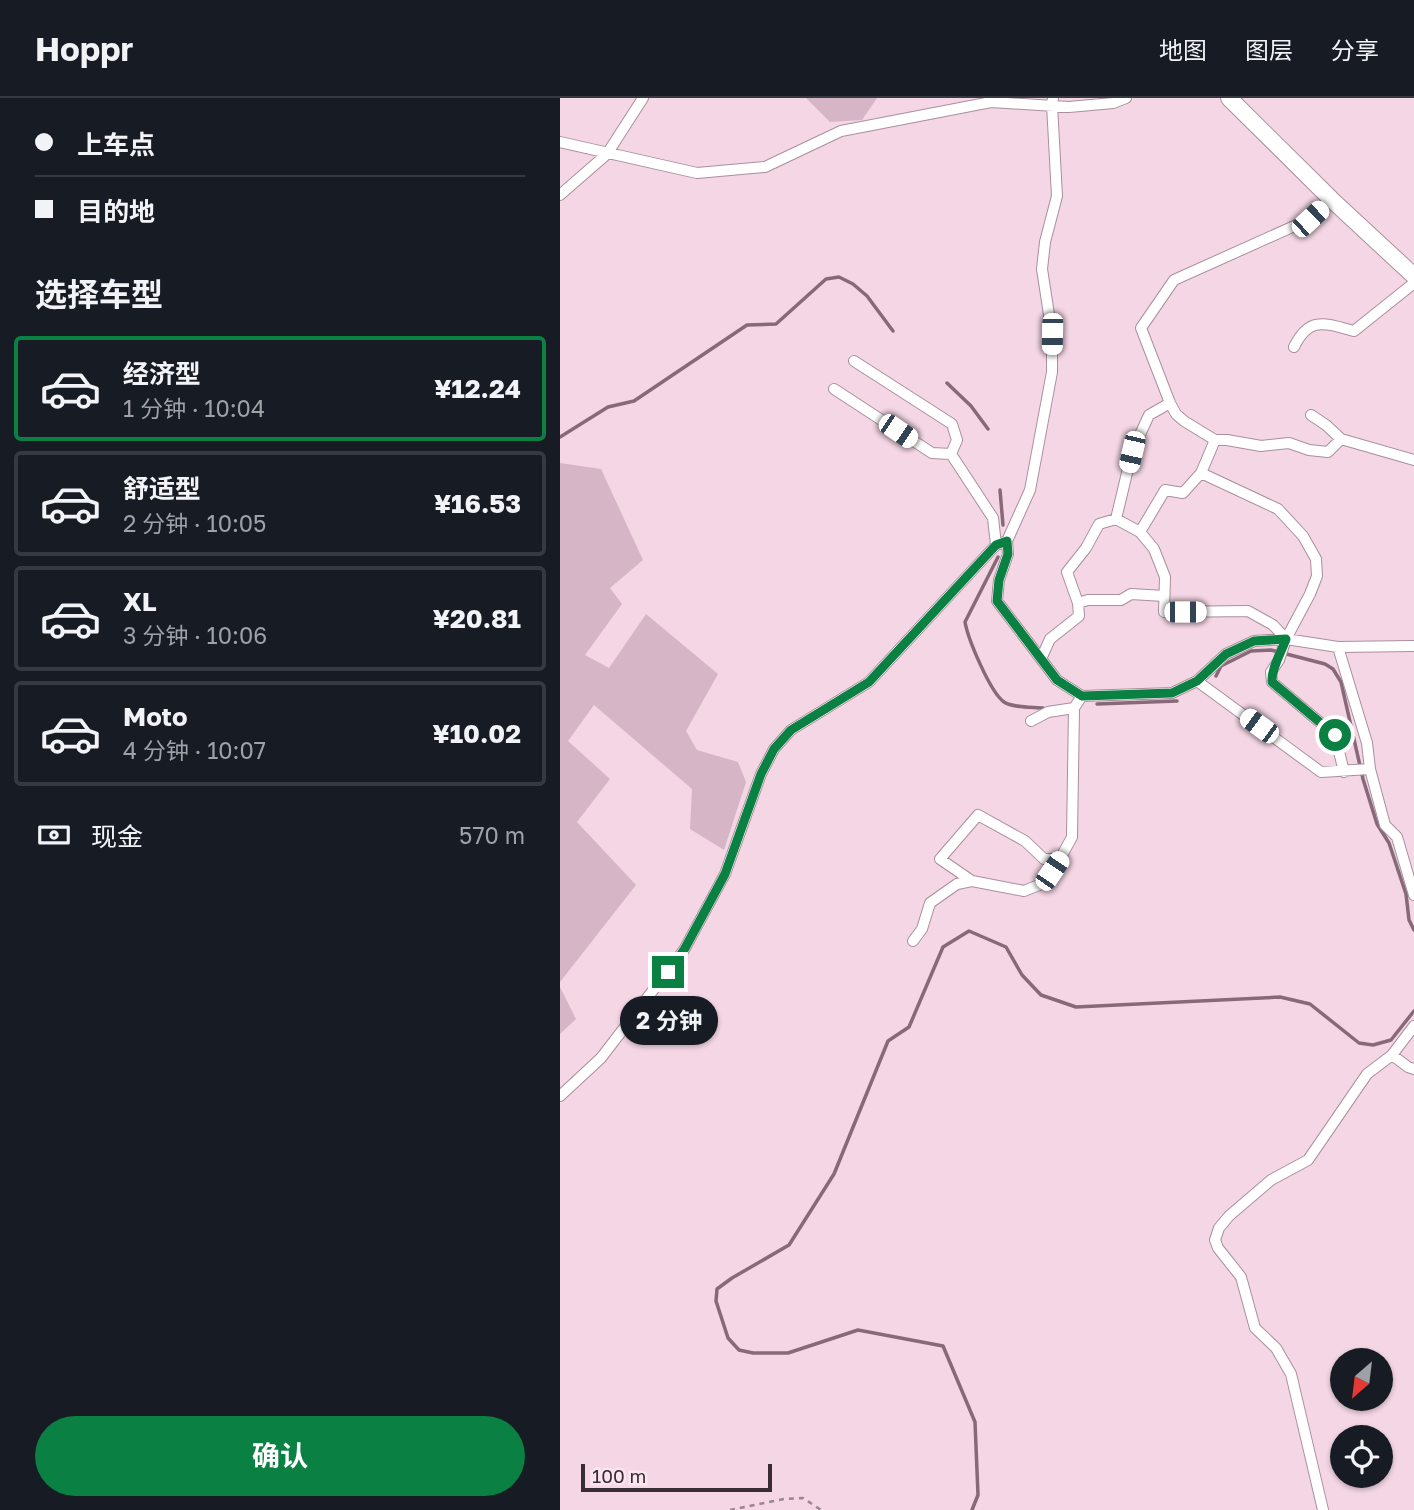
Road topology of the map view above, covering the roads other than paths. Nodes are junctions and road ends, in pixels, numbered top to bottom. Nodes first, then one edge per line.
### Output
1 (643, 98) edge
2 (1126, 98) edge
3 (1229, 98) edge
4 (1053, 101) edge
5 (560, 142) edge
6 (607, 154) junction
7 (560, 195) edge
8 (1331, 199) junction
9 (1414, 276) edge
10 (1414, 283) edge
11 (1294, 347) dead end
12 (855, 361) dead end
13 (834, 389) dead end
14 (1170, 404) junction
15 (1311, 415) dead end
16 (1340, 439) junction
17 (1215, 440) junction
18 (951, 454) junction
19 (1414, 460) edge
20 (1201, 474) junction
21 (1116, 519) junction
22 (1140, 532) junction
23 (1001, 543) junction
24 (1164, 596) junction
25 (1078, 603) junction
26 (1284, 642) junction
27 (1414, 646) edge
28 (1338, 647) junction
29 (1041, 659) junction
30 (1197, 681) junction
31 (1082, 696) junction
32 (1074, 708) junction
33 (1031, 721) dead end
34 (1368, 770) junction
35 (1349, 771) junction
36 (1060, 859) junction
37 (972, 881) junction
38 (1414, 895) edge
39 (913, 941) dead end
40 (1414, 1026) edge
41 (1392, 1055) junction
42 (1414, 1069) edge
43 (560, 1096) edge
44 (1323, 1510) edge

1 - 6 street
2 - 4 street
3 - 8 main road
4 - 6 street
4 - 23 street
5 - 6 street
6 - 7 street
8 - 9 main road
8 - 14 street
10 - 11 street
12 - 18 street
13 - 18 street
14 - 17 street
14 - 21 street
15 - 16 street
16 - 17 street
16 - 19 street
17 - 20 street
18 - 23 street
20 - 22 street
20 - 26 street
21 - 22 street
21 - 25 street
22 - 24 street
23 - 29 street
23 - 43 street
24 - 25 street
24 - 26 street
25 - 29 street
26 - 28 street
26 - 30 street
26 - 35 street
27 - 28 street
28 - 34 street
29 - 31 street
30 - 31 street
30 - 35 street
31 - 32 street
32 - 33 street
32 - 36 street
34 - 35 street
34 - 38 street
36 - 37 street
36 - 37 street
37 - 39 street
40 - 41 street
41 - 42 street
41 - 44 street

